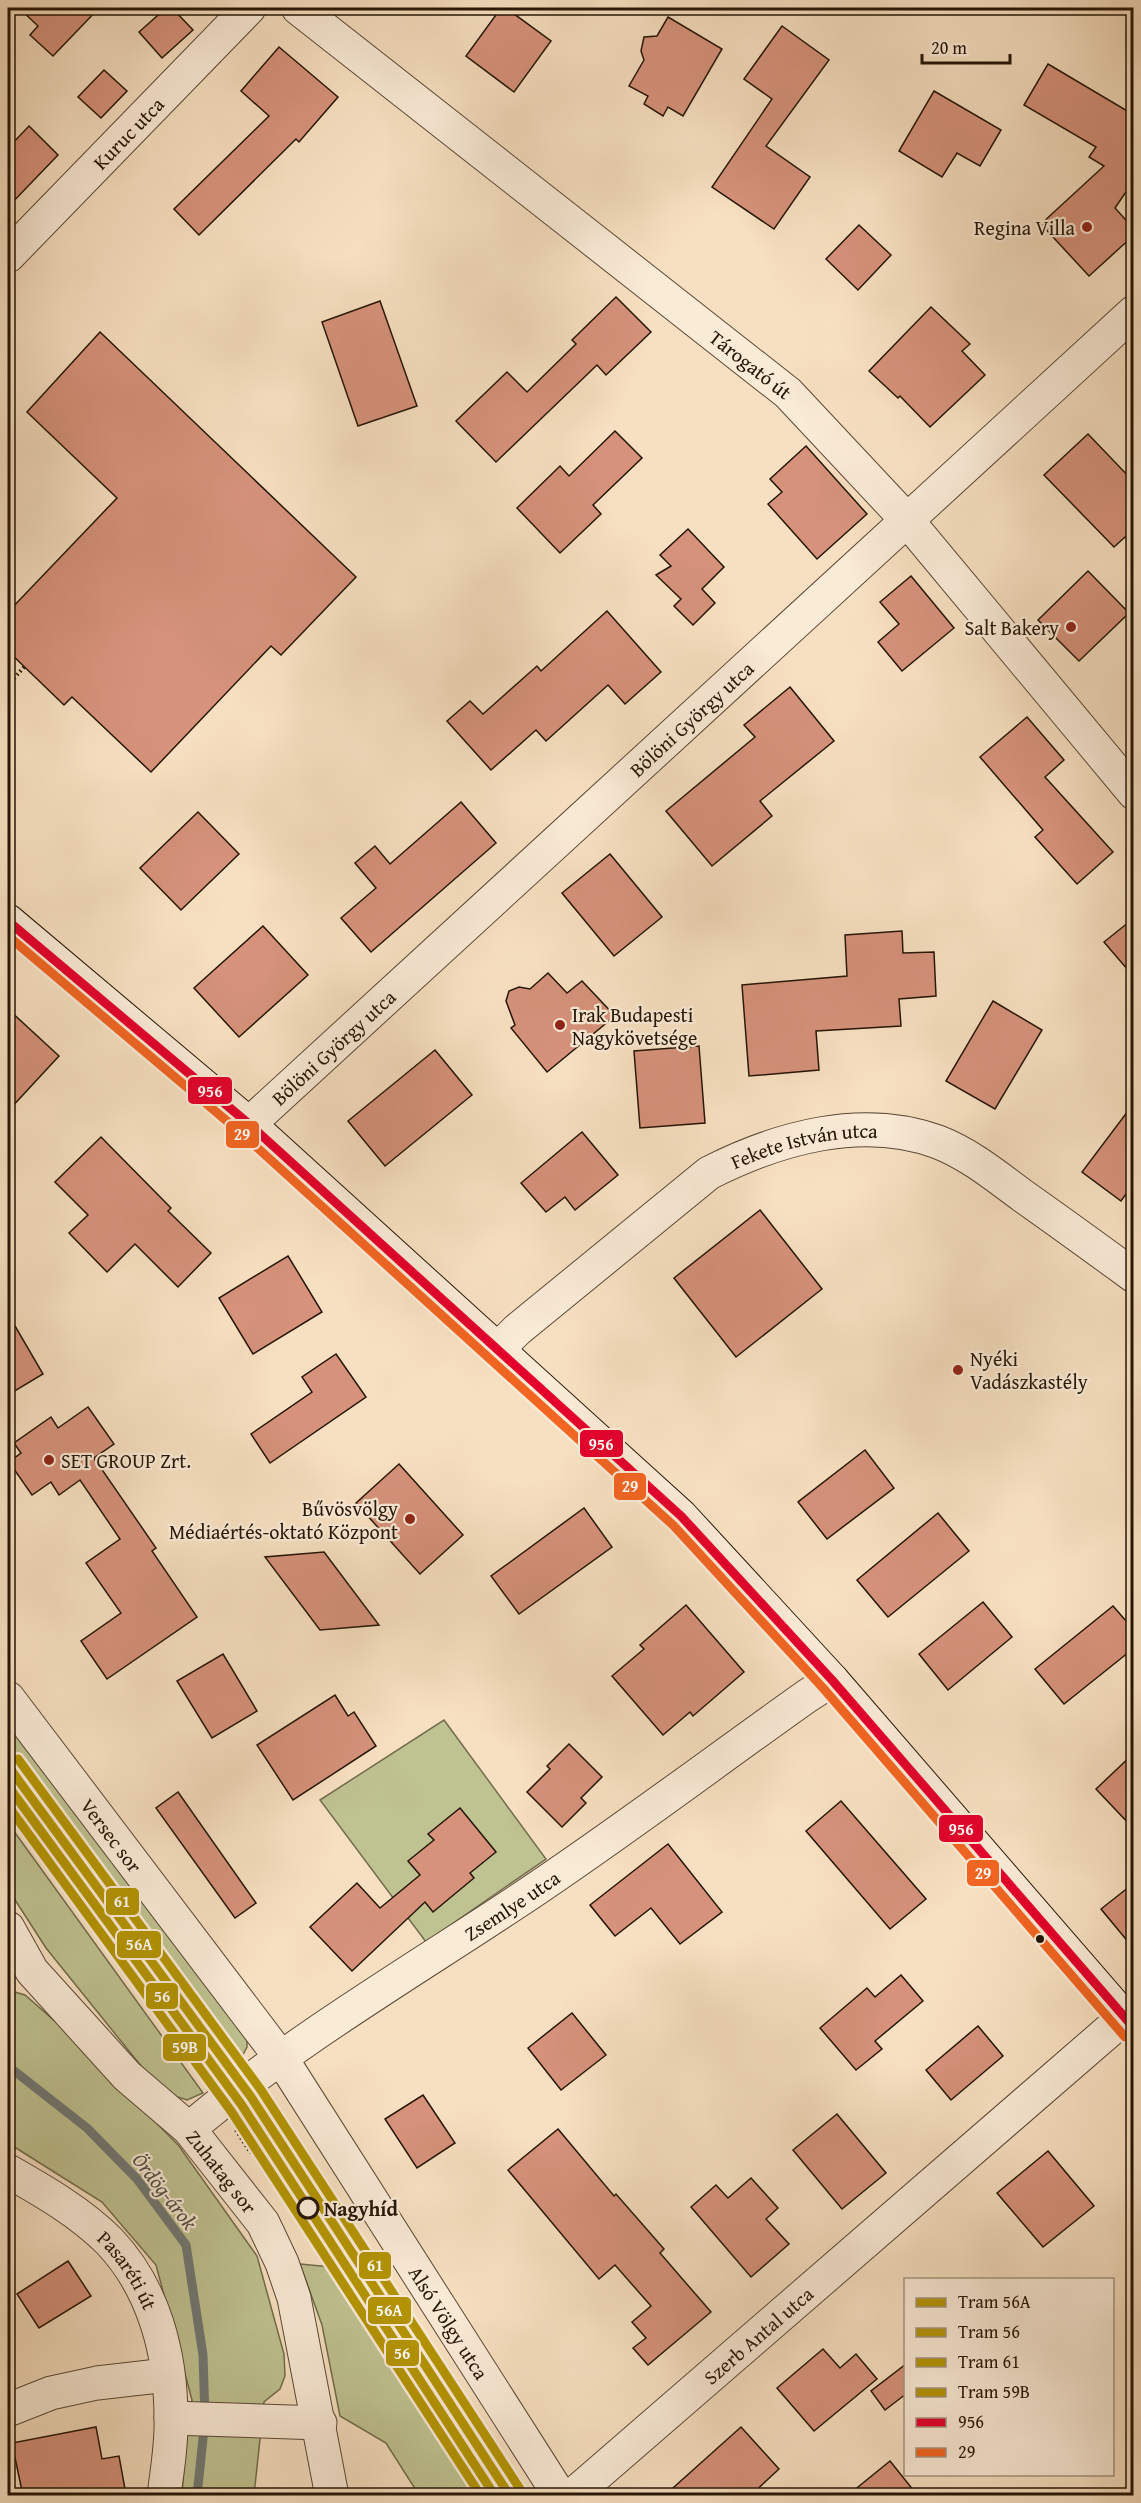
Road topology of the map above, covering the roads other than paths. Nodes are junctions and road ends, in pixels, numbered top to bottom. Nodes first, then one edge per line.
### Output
1 (249, 8) edge
2 (298, 8) edge
3 (8, 256) edge
4 (1134, 312) edge
5 (906, 519) junction
6 (1134, 793) edge
7 (8, 921) edge
8 (249, 1124) junction
9 (1134, 1276) edge
10 (499, 1348) junction
11 (832, 1680) junction
12 (8, 1698) edge
13 (8, 1928) edge
14 (20, 1965) edge
15 (1130, 2018) edge
16 (281, 2058) junction
17 (189, 2129) junction
18 (8, 2171) edge
19 (167, 2375) junction
20 (8, 2410) edge
21 (171, 2418) junction
22 (320, 2423) junction
23 (164, 2496) edge
24 (332, 2496) edge
25 (560, 2496) edge
26 (572, 2496) edge

1 - 3 street, Kuruc utca
2 - 5 street, Tárogató út
4 - 5 street, Bölöni György utca
5 - 6 street, Tárogató út
5 - 8 street, Bölöni György utca
7 - 8 street
8 - 10 street
9 - 10 street, Fekete István utca
10 - 11 street
11 - 15 street
11 - 16 street, Zsemlye utca
12 - 16 street, Versec sor
13 - 14 street, Zuhatag sor
14 - 17 street, Zuhatag sor
15 - 26 street, Szerb Antal utca
16 - 17 street, Zsemlye utca
16 - 25 street, Alsó Völgy utca
17 - 22 street, Zuhatag sor
18 - 19 street, Pasaréti út
19 - 20 street
19 - 21 street, Pasaréti út
21 - 22 street
21 - 23 street, Pasaréti út
22 - 24 street, Zuhatag sor

